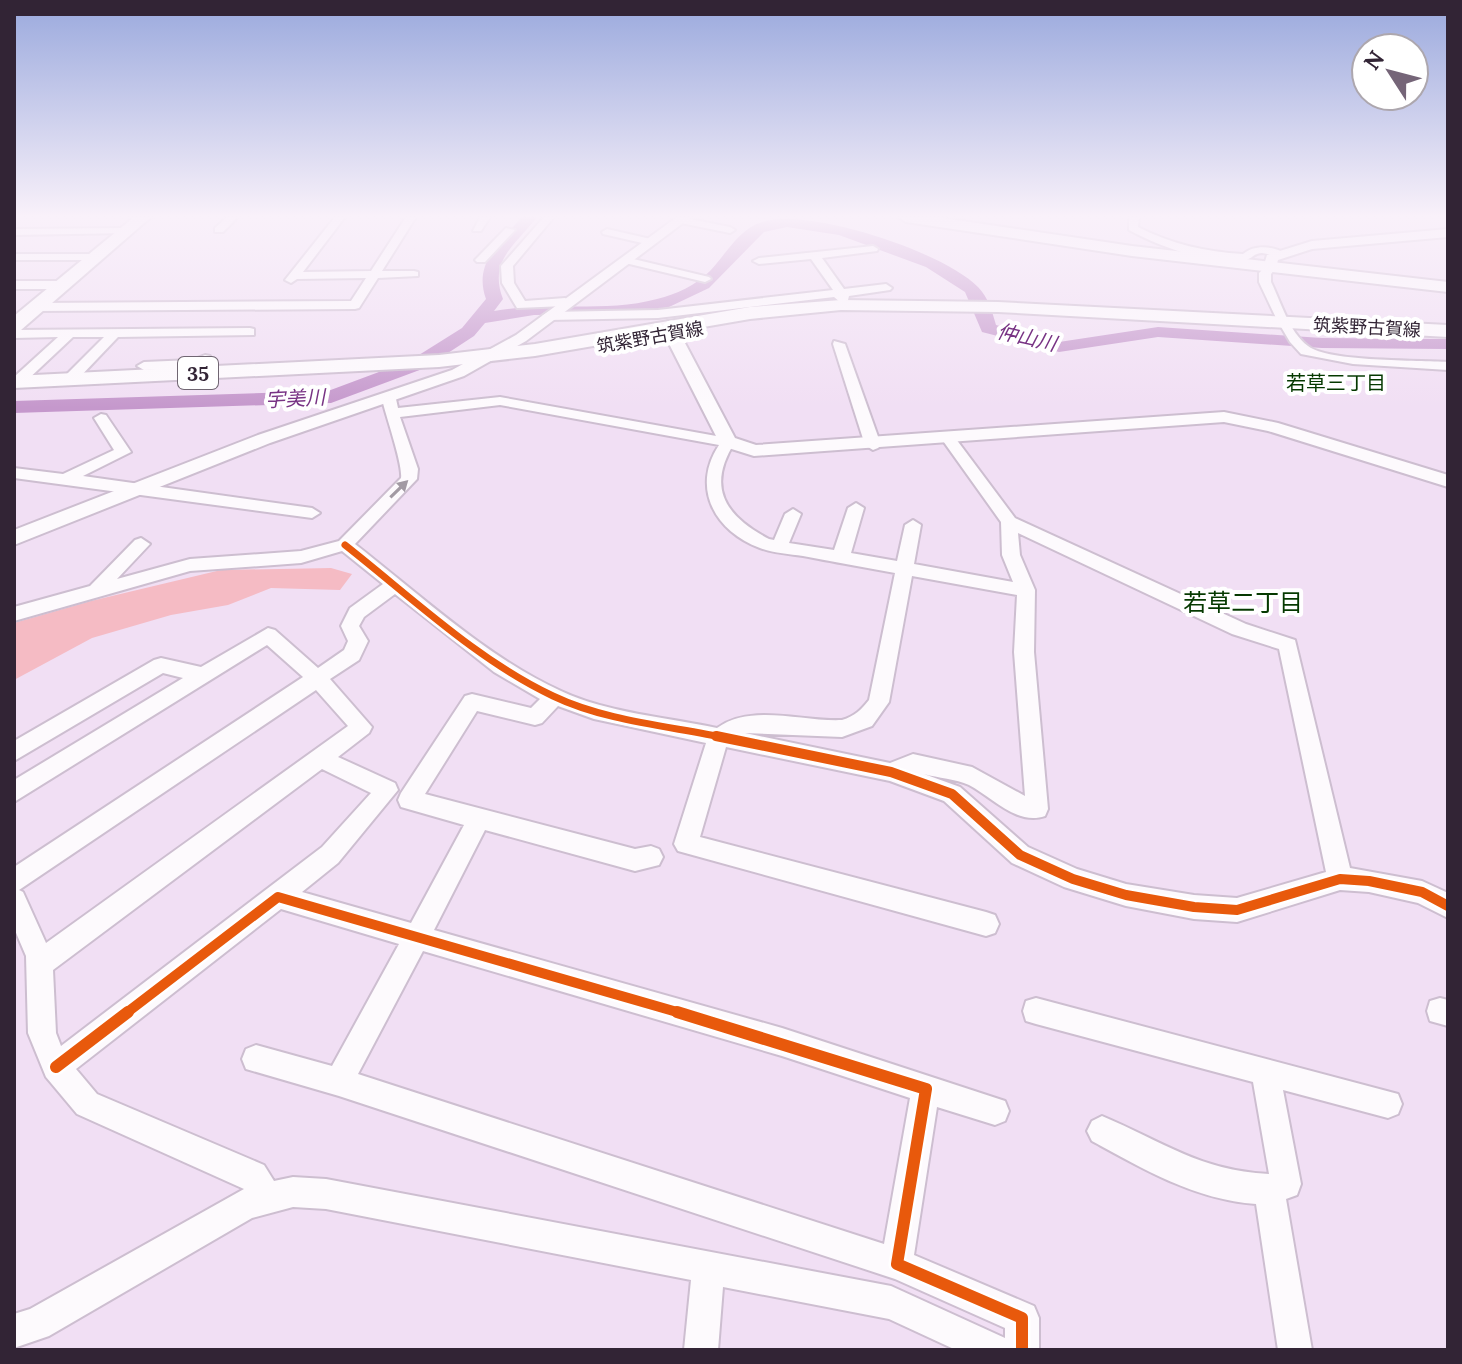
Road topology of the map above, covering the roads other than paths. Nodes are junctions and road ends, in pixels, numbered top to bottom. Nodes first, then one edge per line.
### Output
1 (68, 281) edge
2 (372, 281) edge
3 (509, 281) edge
4 (597, 281) edge
5 (833, 281) edge
6 (1265, 281) edge
7 (1386, 281) edge
8 (14, 285) edge
9 (63, 285) junction
10 (1448, 287) edge
11 (886, 288) dead end
12 (842, 293) junction
13 (567, 303) junction
14 (827, 306) junction
15 (37, 307) junction
16 (969, 309) junction
17 (548, 316) junction
18 (14, 326) edge
19 (670, 329) junction
20 (1289, 330) junction
21 (1448, 331) edge
22 (250, 332) dead end
23 (115, 333) junction
24 (14, 334) edge
25 (69, 334) junction
26 (839, 344) dead end
27 (205, 359) dead end
28 (478, 361) junction
29 (432, 366) junction
30 (1448, 366) edge
31 (146, 369) junction
32 (72, 377) junction
33 (15, 384) edge
34 (391, 406) junction
35 (101, 418) dead end
36 (948, 438) junction
37 (728, 442) junction
38 (873, 445) junction
39 (14, 473) edge
40 (65, 479) junction
41 (1448, 481) edge
42 (141, 488) junction
43 (856, 508) dead end
44 (312, 513) dead end
45 (793, 514) dead end
46 (1009, 522) junction
47 (913, 525) dead end
48 (14, 538) edge
49 (141, 544) dead end
50 (345, 545) junction
51 (779, 547) junction
52 (841, 557) junction
53 (905, 569) junction
54 (396, 584) junction
55 (97, 590) junction
56 (1026, 590) junction
57 (14, 614) edge
58 (203, 675) junction
59 (318, 679) junction
60 (554, 697) junction
61 (719, 737) junction
62 (14, 752) edge
63 (320, 758) junction
64 (14, 764) edge
65 (891, 772) junction
66 (21, 787) edge
67 (480, 818) junction
68 (651, 857) dead end
69 (1340, 879) junction
70 (14, 881) edge
71 (278, 897) junction
72 (14, 900) edge
73 (1448, 906) edge
74 (986, 924) dead end
75 (417, 937) junction
76 (38, 965) junction
77 (1036, 1011) dead end
78 (256, 1059) dead end
79 (56, 1067) junction
80 (1265, 1071) junction
81 (339, 1082) junction
82 (926, 1089) junction
83 (1388, 1104) dead end
84 (995, 1111) dead end
85 (1102, 1131) dead end
86 (1269, 1189) junction
87 (266, 1196) junction
88 (897, 1264) junction
89 (708, 1270) junction
90 (14, 1331) edge
91 (701, 1350) edge
92 (994, 1350) edge
93 (1022, 1350) edge
94 (1295, 1350) edge

1 - 9 main road
2 - 15 street
3 - 13 street
4 - 13 street
5 - 12 street
6 - 20 street
7 - 10 main road
8 - 9 street
9 - 15 main road
11 - 12 street
12 - 14 street
12 - 17 street
13 - 17 street
14 - 16 main road, 筑紫野古賀線 / 35
14 - 19 main road, 筑紫野古賀線 / 35
15 - 18 main road
16 - 19 main road, 筑紫野古賀線 / 35
16 - 20 main road, 筑紫野古賀線 / 35
17 - 28 street
19 - 28 main road, 筑紫野古賀線 / 35
19 - 37 street
20 - 21 main road, 筑紫野古賀線 / 35
20 - 30 street
22 - 23 street
23 - 25 street
23 - 32 street
24 - 25 street
25 - 33 street
26 - 38 street
27 - 31 street
28 - 29 main road, 筑紫野古賀線 / 35
28 - 34 street
29 - 31 main road, 筑紫野古賀線 / 35
29 - 33 main road, 筑紫野古賀線 / 35
31 - 32 main road, 筑紫野古賀線 / 35
32 - 33 main road, 筑紫野古賀線 / 35
34 - 37 street
34 - 42 street
50 -> 34 street
35 - 40 street
36 - 38 street
36 - 41 street
36 - 46 street
37 - 38 street
37 - 51 street
39 - 40 street
40 - 42 street
42 - 44 street
42 - 48 street
43 - 52 street
45 - 51 street
46 - 56 street
46 - 69 street
47 - 53 street
49 - 55 street
50 - 54 street
50 - 55 street
51 - 52 street
52 - 53 street
53 - 56 street
53 - 61 street
54 - 59 street
54 - 60 street
55 - 57 street
56 - 65 street
58 - 59 street
58 - 62 street
58 - 66 street
59 - 63 street
59 - 70 street
60 - 61 street
60 - 67 street
61 - 65 street
61 - 74 street
63 - 71 street
63 - 76 street
64 - 66 street
65 - 69 street
67 - 68 street
67 - 75 street
69 - 73 street
71 - 75 street
71 - 79 street
72 - 76 street
75 - 81 street
75 - 82 street
76 - 79 street
77 - 80 street
78 - 81 street
79 - 87 street
80 - 83 street
80 - 86 street
81 - 88 street
82 - 84 street
82 - 88 street
85 - 86 street
86 - 94 street
87 - 89 street
87 - 90 street
88 - 93 street
89 - 91 street
89 - 92 street

